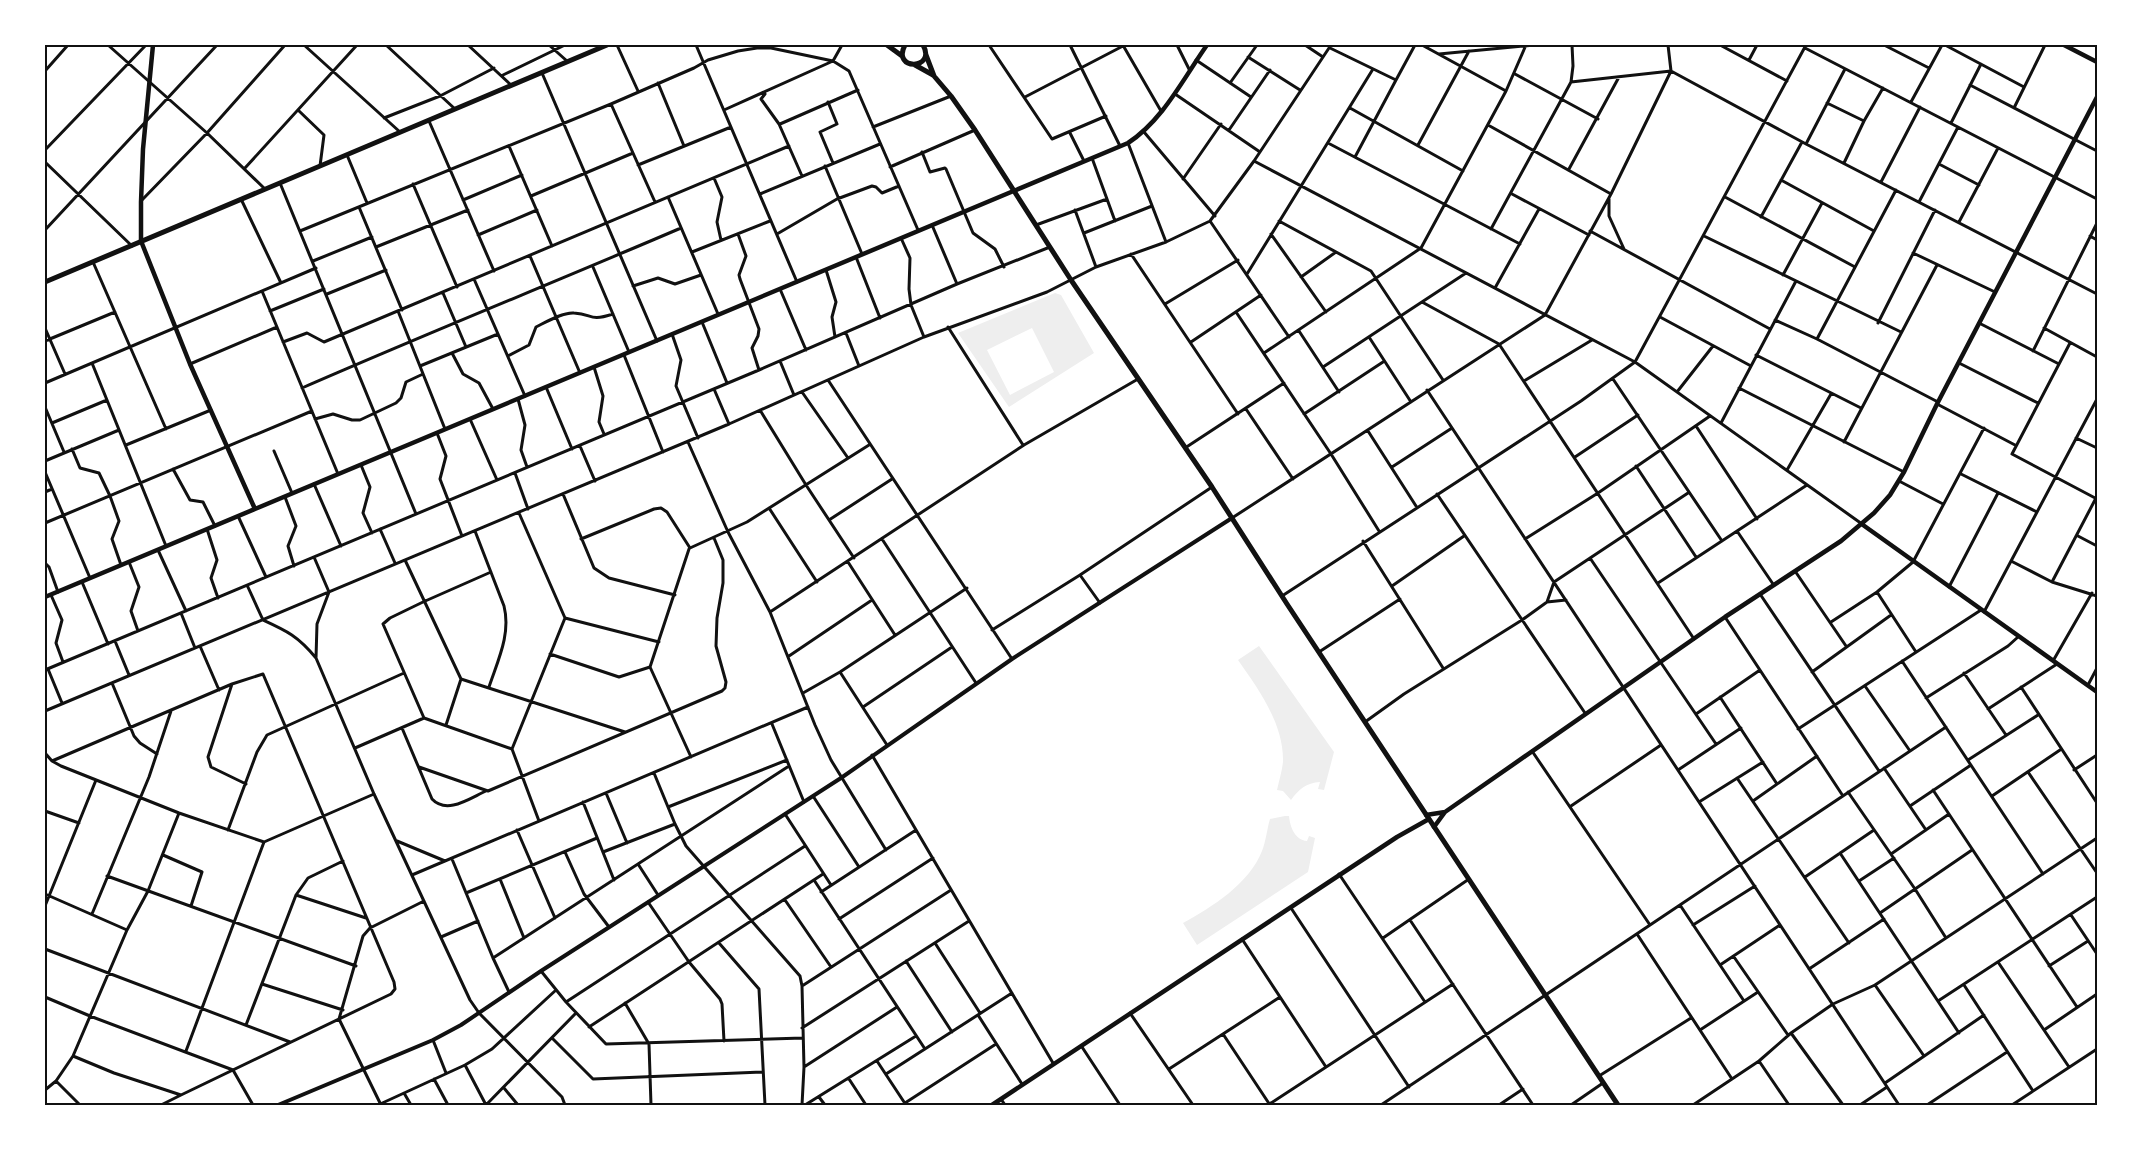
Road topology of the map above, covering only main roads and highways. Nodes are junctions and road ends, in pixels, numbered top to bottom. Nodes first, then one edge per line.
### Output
1 (153, 45) edge
2 (607, 45) edge
3 (923, 45) edge
4 (1207, 45) edge
5 (2064, 45) edge
6 (888, 46) edge
7 (904, 46) edge
8 (926, 55) junction
9 (903, 56) junction
10 (2097, 62) edge
11 (913, 65) junction
12 (934, 76) junction
13 (2097, 97) edge
14 (1014, 191) junction
15 (141, 241) junction
16 (45, 282) edge
17 (255, 509) junction
18 (1863, 525) junction
19 (45, 597) edge
20 (2097, 692) edge
21 (1445, 812) junction
22 (1428, 817) junction
23 (1434, 827) junction
24 (992, 1105) edge
25 (1618, 1105) edge

1 - 15 main road
2 - 15 highway
3 - 8 highway
4 - 14 main road
5 - 10 main road
6 - 7 highway
6 - 9 highway
7 - 9 highway
8 - 11 highway
8 - 12 highway
9 - 11 highway
11 - 12 highway
12 - 14 highway
13 - 18 main road
14 - 17 main road
14 - 22 highway
15 - 16 highway
15 - 17 main road
17 - 19 main road
18 - 20 main road
18 - 21 main road
21 - 22 main road
21 - 23 main road
22 - 23 highway
22 - 24 main road
23 - 25 highway

